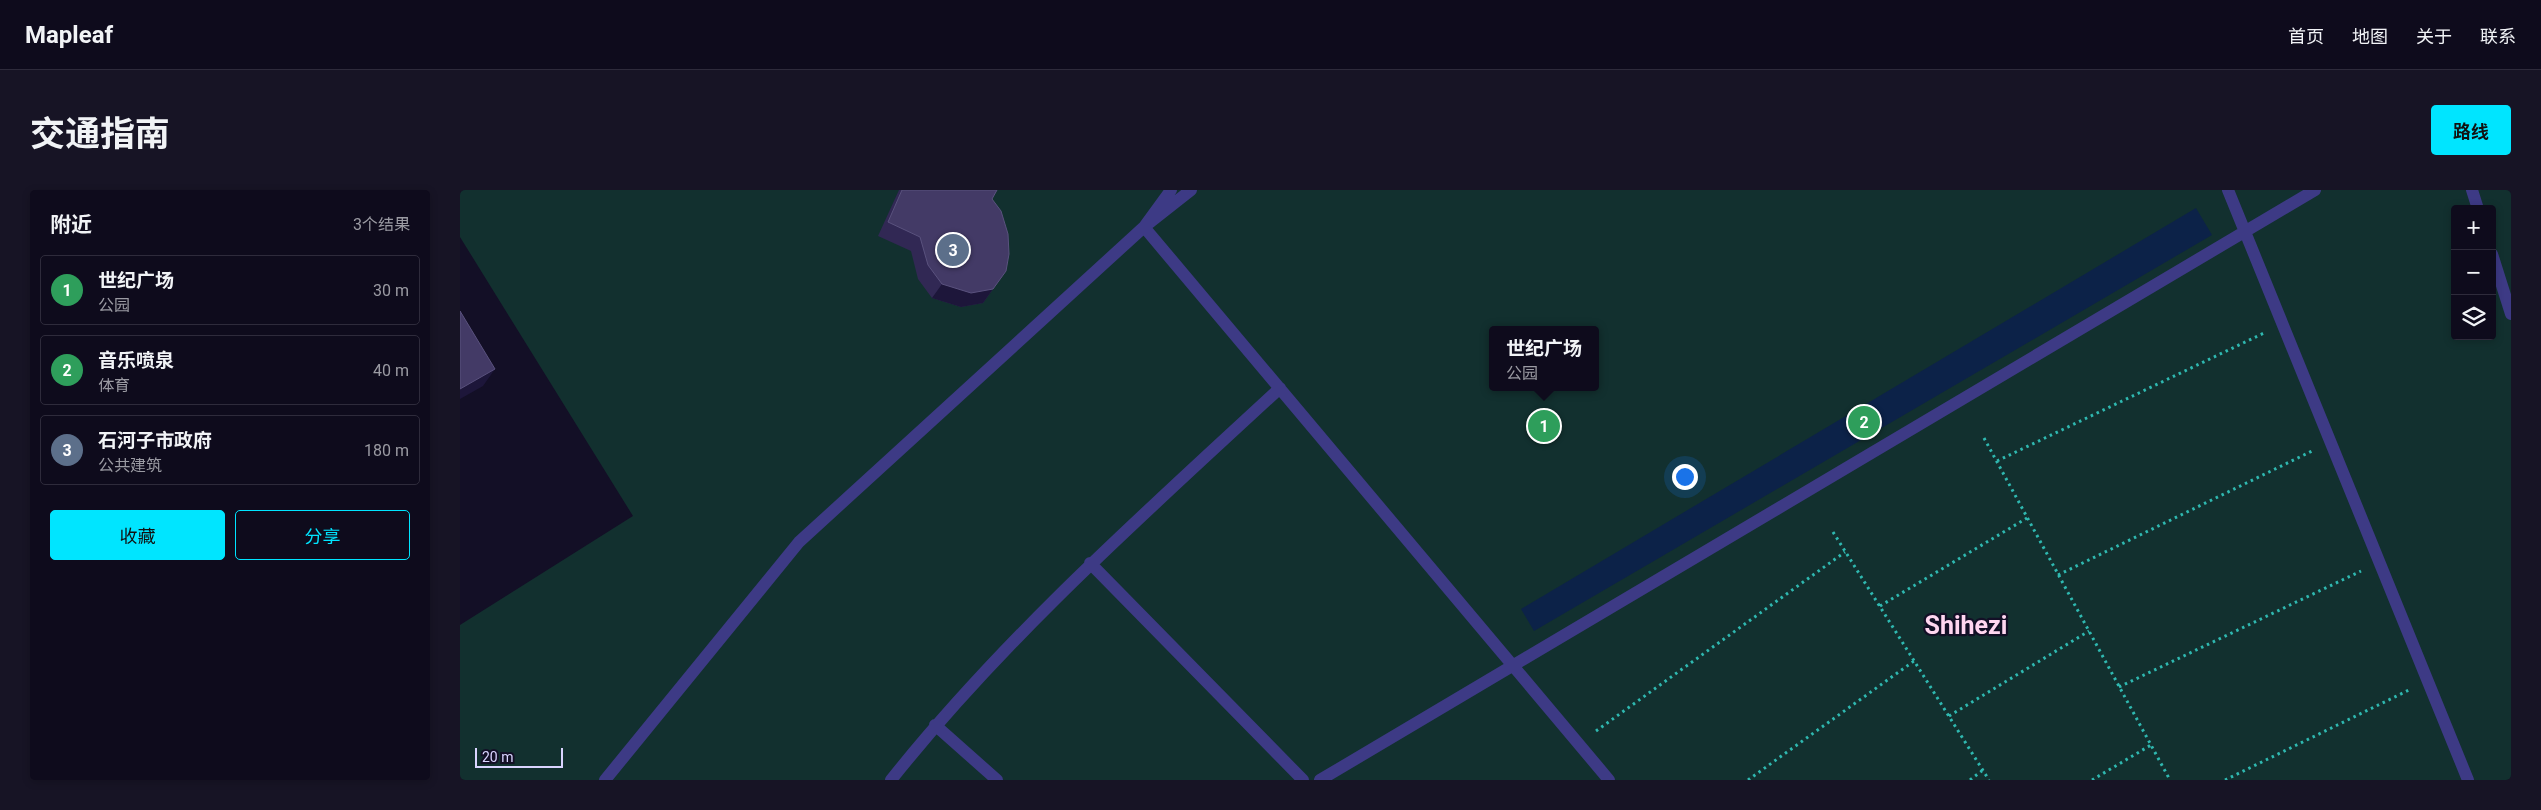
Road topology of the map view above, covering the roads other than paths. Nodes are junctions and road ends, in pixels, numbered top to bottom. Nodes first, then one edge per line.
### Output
1 (1171, 190) edge
2 (1191, 190) edge
3 (2228, 190) edge
4 (2315, 190) edge
5 (2472, 190) edge
6 (2477, 205) edge
7 (1144, 227) junction
8 (2245, 232) junction
9 (2496, 265) edge
10 (2508, 297) edge
11 (2511, 314) edge
12 (1280, 388) junction
13 (1090, 563) junction
14 (1513, 666) junction
15 (935, 725) junction
16 (605, 780) edge
17 (892, 780) edge
18 (997, 780) edge
19 (1303, 780) edge
20 (1320, 780) edge
21 (1609, 780) edge
22 (2468, 780) edge

1 - 7 street
2 - 7 street
3 - 8 street
4 - 8 street
5 - 6 street
7 - 12 street
7 - 16 street
8 - 14 street
8 - 22 street
9 - 10 street
10 - 11 street
12 - 13 street
12 - 14 street
13 - 15 street
13 - 19 street
14 - 20 street
14 - 21 street
15 - 17 street
15 - 18 street

